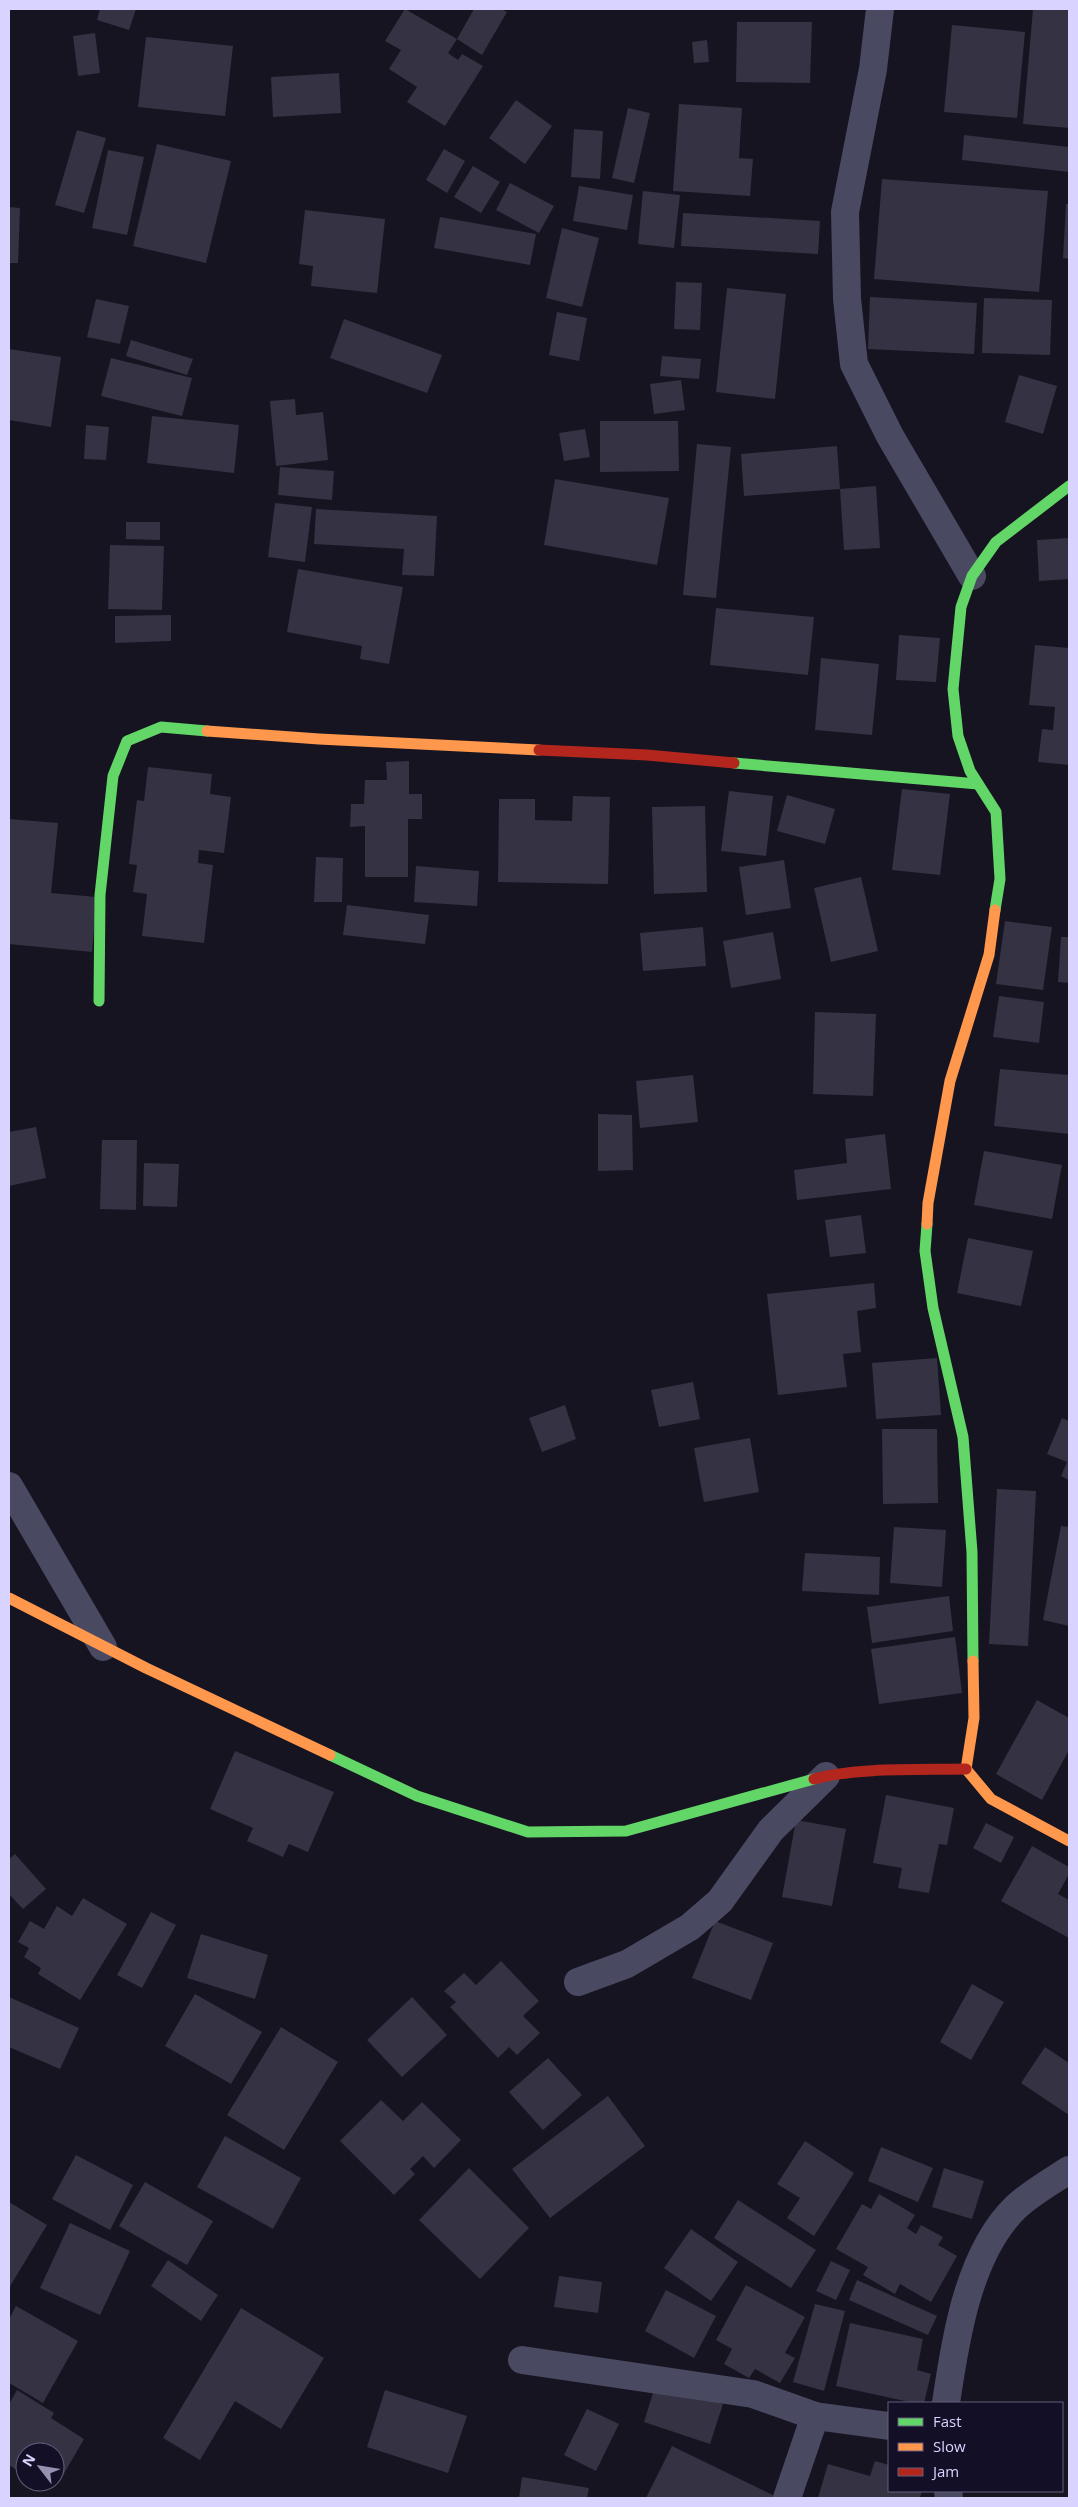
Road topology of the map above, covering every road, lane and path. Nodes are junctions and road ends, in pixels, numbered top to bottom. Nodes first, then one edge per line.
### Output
1 (880, 9) edge
2 (1069, 486) edge
3 (972, 576) junction
4 (978, 784) junction
5 (99, 1001) dead end
6 (9, 1486) edge
7 (9, 1598) edge
8 (103, 1647) junction
9 (966, 1769) junction
10 (826, 1776) junction
11 (1069, 1841) edge
12 (578, 1982) dead end
13 (1069, 2170) edge
14 (522, 2360) dead end
15 (946, 2402) edge
16 (815, 2416) junction
17 (888, 2426) edge
18 (787, 2498) edge

1 - 3 street
2 - 3 street
3 - 4 street
4 - 5 street
4 - 9 street
6 - 8 street
7 - 8 street
8 - 10 street
9 - 10 street
9 - 11 street
10 - 12 street
13 - 15 street
14 - 16 street
16 - 17 street
16 - 18 street

